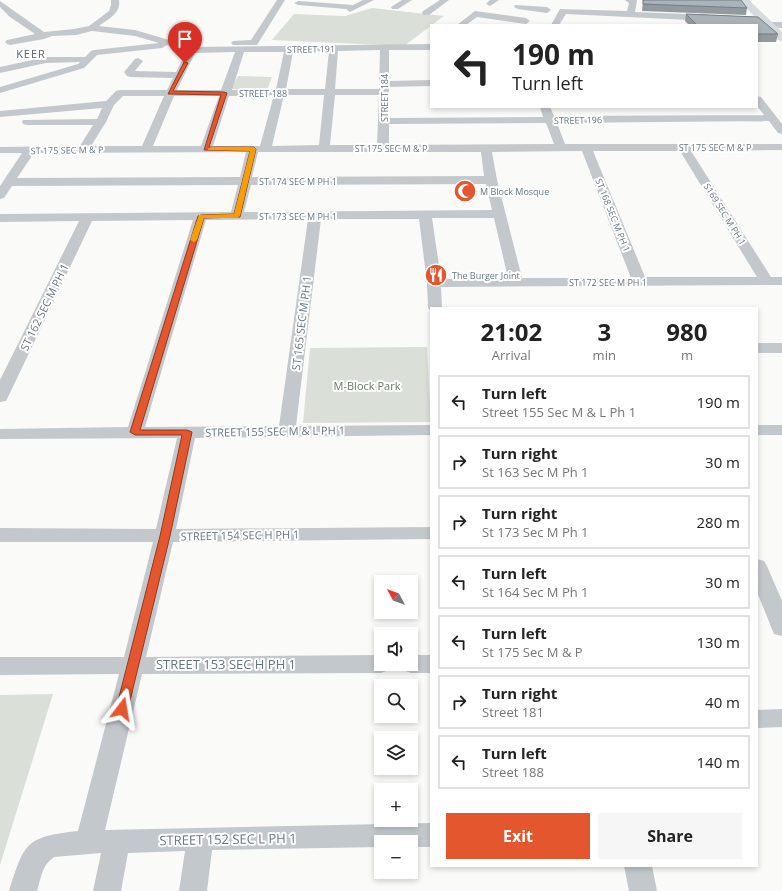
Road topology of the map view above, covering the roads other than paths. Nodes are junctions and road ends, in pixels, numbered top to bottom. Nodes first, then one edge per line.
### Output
1 (115, 0) edge
2 (281, 0) edge
3 (370, 0) edge
4 (408, 0) edge
5 (445, 0) edge
6 (525, 0) edge
7 (579, 0) edge
8 (629, 0) edge
9 (731, 1) edge
10 (744, 1) edge
11 (0, 3) edge
12 (298, 3) edge
13 (395, 7) dead end
14 (547, 10) dead end
15 (571, 12) junction
16 (426, 13) dead end
17 (630, 14) junction
18 (718, 19) edge
19 (749, 20) edge
20 (526, 21) dead end
21 (462, 24) edge
22 (556, 24) edge
23 (92, 28) junction
24 (775, 28) edge
25 (44, 36) junction
26 (0, 38) edge
27 (10, 42) junction
28 (172, 44) junction
29 (385, 47) junction
30 (430, 47) edge
31 (289, 49) junction
32 (334, 49) junction
33 (192, 50) junction
34 (240, 50) junction
35 (88, 59) junction
36 (46, 60) junction
37 (138, 61) dead end
38 (0, 70) edge
39 (179, 75) junction
40 (430, 83) edge
41 (383, 88) junction
42 (0, 90) edge
43 (330, 92) junction
44 (170, 93) junction
45 (224, 93) junction
46 (280, 93) junction
47 (758, 100) edge
48 (109, 104) junction
49 (437, 108) edge
50 (494, 108) edge
51 (545, 108) edge
52 (0, 114) edge
53 (772, 118) junction
54 (497, 120) junction
55 (550, 120) junction
56 (384, 121) junction
57 (439, 121) junction
58 (0, 122) edge
59 (101, 122) junction
60 (782, 131) edge
61 (683, 147) junction
62 (782, 147) edge
63 (324, 148) junction
64 (383, 148) junction
65 (486, 148) junction
66 (561, 148) junction
67 (586, 148) junction
68 (84, 149) junction
69 (206, 149) junction
70 (259, 149) junction
71 (0, 150) edge
72 (30, 150) junction
73 (146, 150) junction
74 (492, 180) junction
75 (246, 181) junction
76 (9, 182) junction
77 (0, 195) edge
78 (500, 214) junction
79 (425, 215) junction
80 (201, 216) junction
81 (237, 216) junction
82 (315, 216) junction
83 (88, 217) junction
84 (0, 218) edge
85 (767, 281) junction
86 (782, 281) edge
87 (516, 282) junction
88 (640, 282) junction
89 (434, 283) junction
90 (435, 307) edge
91 (758, 348) edge
92 (782, 348) edge
93 (0, 397) edge
94 (287, 430) junction
95 (430, 430) edge
96 (758, 430) edge
97 (782, 430) edge
98 (135, 432) junction
99 (187, 432) junction
100 (0, 434) edge
101 (430, 533) edge
102 (0, 535) edge
103 (165, 536) junction
104 (758, 568) edge
105 (782, 628) edge
106 (374, 664) edge
107 (418, 664) edge
108 (430, 664) edge
109 (133, 665) junction
110 (0, 666) edge
111 (782, 718) edge
112 (758, 719) edge
113 (430, 835) edge
114 (200, 839) junction
115 (89, 842) junction
116 (116, 842) junction
117 (638, 867) edge
118 (23, 891) edge
119 (107, 891) edge
120 (193, 891) edge
121 (643, 891) edge

1 - 23 street
2 - 28 street
3 - 12 street
4 - 13 street
5 - 16 street
6 - 14 street
7 - 15 street
8 - 17 street
9 - 10 street
10 - 24 main road
11 - 25 street
15 - 17 street
15 - 22 street
17 - 18 street
19 - 24 street
20 - 21 street
23 - 25 street
23 - 28 street, STREET 191
25 - 27 street
26 - 27 street
27 - 36 street
28 - 33 street, STREET 191
28 - 35 street
29 - 30 street, STREET 191
29 - 32 street, STREET 191
29 - 41 street, STREET 184
31 - 32 street, STREET 191
31 - 34 street, STREET 191
31 - 46 street
32 - 43 street
33 - 34 street, STREET 191
33 - 39 street
34 - 45 street
35 - 36 street
35 - 42 street
36 - 38 street
37 - 39 street
39 - 44 street
40 - 41 street, STREET 188
41 - 43 street, STREET 188
41 - 56 street, STREET 184
43 - 46 street, STREET 188
43 - 63 street
44 - 45 street, STREET 188
44 - 48 street, STREET 188
44 - 73 street
45 - 46 street, STREET 188
45 - 69 street
46 - 70 street
47 - 53 street
48 - 52 street
48 - 59 street
49 - 57 street
50 - 54 street
51 - 55 street
53 - 55 street, STREET 196
53 - 60 street
54 - 55 street, STREET 196
54 - 57 street, STREET 196
55 - 66 street
56 - 57 street, STREET 196
56 - 64 street, STREET 184
58 - 59 street
59 - 68 street
61 - 62 street, ST 175 SEC M & P
61 - 67 street, ST 175 SEC M & P
61 - 85 street, S169 SEC M PH 1
63 - 64 street, ST 175 SEC M & P
63 - 70 street, ST 175 SEC M & P
64 - 65 street, ST 175 SEC M & P
65 - 66 street, ST 175 SEC M & P
65 - 74 street
66 - 67 street, ST 175 SEC M & P
67 - 88 street, ST 168 SEC M PH 1
68 - 72 street, ST 175 SEC M & P
68 - 73 street, ST 175 SEC M & P
69 - 70 street, ST 175 SEC M & P
69 - 73 street, ST 175 SEC M & P
70 - 75 street
71 - 72 street, ST 175 SEC M & P
72 - 76 street
74 - 75 street, ST 174 SEC M PH 1
74 - 78 street
75 - 76 street, ST 174 SEC M PH 1
75 - 81 street
76 - 77 street
78 - 79 street, ST 173 SEC M PH 1
78 - 87 street
79 - 82 street, ST 173 SEC M PH 1
79 - 89 street
80 - 81 street, ST 173 SEC M PH 1
80 - 83 street, ST 173 SEC M PH 1
80 - 98 street
81 - 82 street, ST 173 SEC M PH 1
82 - 94 street, ST 165 SEC M PH 1
83 - 84 street, ST 173 SEC M PH 1
83 - 93 street, ST 162 SEC M PH 1
85 - 86 street, ST 172 SEC M PH 1
85 - 88 street, ST 172 SEC M PH 1
87 - 88 street, ST 172 SEC M PH 1
87 - 89 street, ST 172 SEC M PH 1
89 - 90 street
91 - 92 street
94 - 95 street, STREET 155 SEC M & L PH 1
94 - 99 street, STREET 155 SEC M & L PH 1
96 - 97 street
98 - 99 street, STREET 155 SEC M & L PH 1
98 - 100 street, STREET 155 SEC M & L PH 1
99 - 103 street
101 - 103 street, STREET 154 SEC H PH 1
102 - 103 street, STREET 154 SEC H PH 1
103 - 109 street
104 - 105 street
106 - 109 street, STREET 153 SEC H PH 1
107 - 108 street
109 - 110 street, STREET 153 SEC H PH 1
109 - 115 street
111 - 112 street
113 - 114 street, STREET 152 SEC L PH 1
114 - 116 street, STREET 152 SEC L PH 1
114 - 120 street
115 - 116 street, STREET 152 SEC L PH 1
115 - 118 street, STREET 152 SEC L PH 1
116 - 119 street
117 - 121 street

